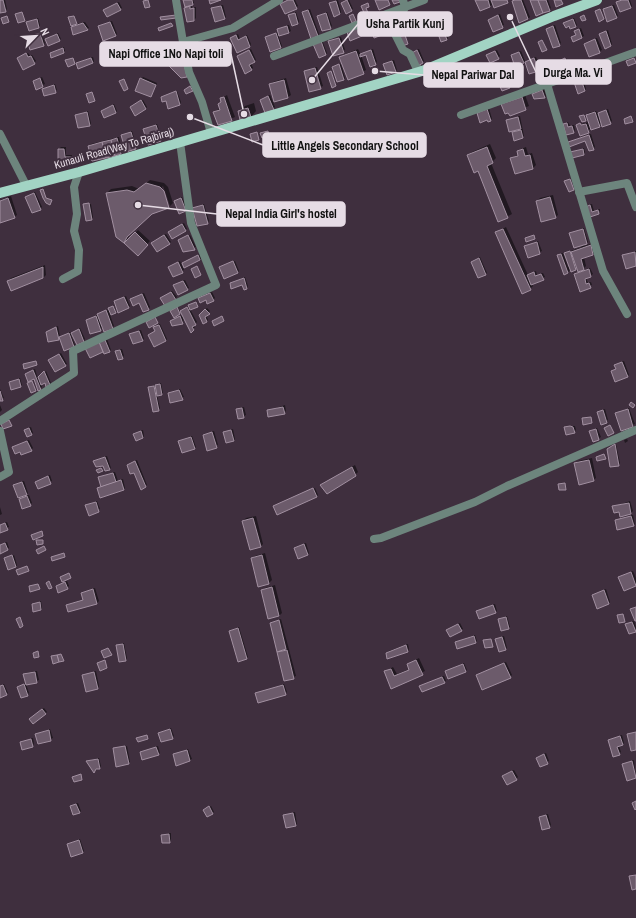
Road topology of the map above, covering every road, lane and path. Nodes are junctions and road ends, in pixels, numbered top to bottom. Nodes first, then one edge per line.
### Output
1 (176, 0) edge
2 (279, 0) edge
3 (424, 0) edge
4 (597, 0) edge
5 (404, 3) edge
6 (183, 42) junction
7 (636, 52) edge
8 (274, 56) dead end
9 (422, 72) junction
10 (547, 84) junction
11 (461, 115) dead end
12 (0, 134) edge
13 (211, 134) junction
14 (180, 142) junction
15 (79, 172) junction
16 (26, 185) junction
17 (0, 192) edge
18 (579, 192) junction
19 (636, 207) edge
20 (63, 279) dead end
21 (628, 314) dead end
22 (0, 421) edge
23 (636, 430) edge
24 (0, 431) edge
25 (0, 477) edge
26 (374, 539) dead end

1 - 6 street
2 - 6 street
3 - 5 street
4 - 9 main road, Kunauli Road(Way To Rajbiraj)
5 - 8 street
5 - 9 street
6 - 13 street
7 - 10 street
9 - 13 main road, Kunauli Road(Way To Rajbiraj)
10 - 11 street
10 - 18 street
12 - 16 street
13 - 14 main road, Kunauli Road(Way To Rajbiraj)
14 - 15 main road, Kunauli Road(Way To Rajbiraj)
14 - 22 street
15 - 16 main road, Kunauli Road(Way To Rajbiraj)
15 - 20 street
16 - 17 main road, Kunauli Road(Way To Rajbiraj)
18 - 19 street
18 - 21 street
23 - 26 street
24 - 25 street

